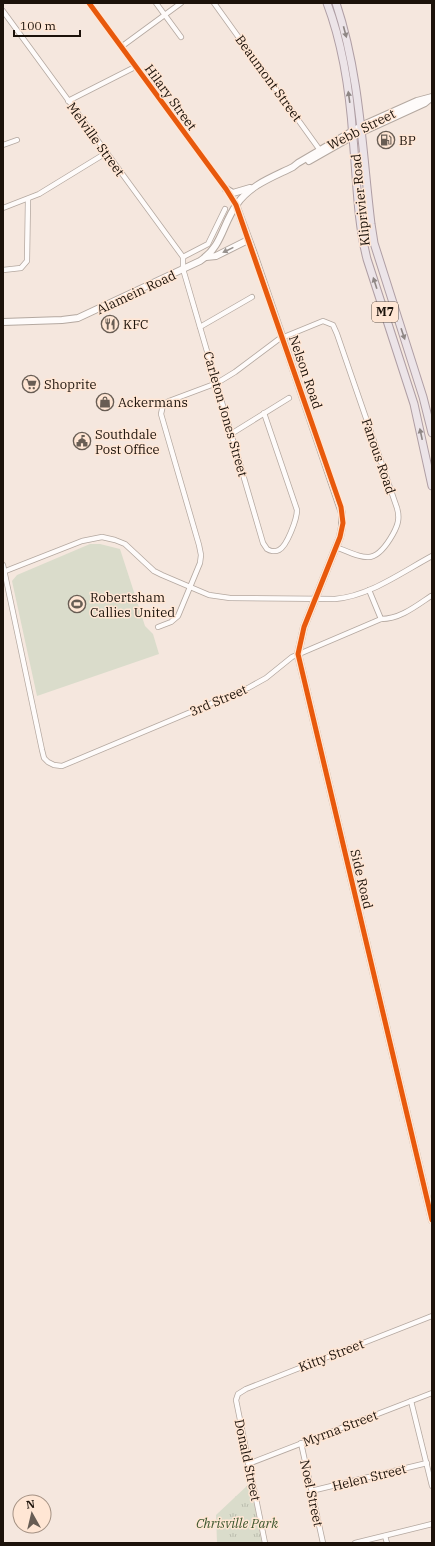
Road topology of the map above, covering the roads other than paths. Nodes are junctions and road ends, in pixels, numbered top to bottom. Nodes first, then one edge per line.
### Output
1 (89, 3) edge
2 (156, 3) edge
3 (181, 3) edge
4 (214, 3) edge
5 (327, 3) edge
6 (336, 3) edge
7 (3, 11) edge
8 (164, 15) junction
9 (181, 37) dead end
10 (121, 46) junction
11 (135, 67) junction
12 (432, 97) edge
13 (68, 101) junction
14 (362, 129) junction
15 (353, 133) junction
16 (17, 140) dead end
17 (3, 145) edge
18 (321, 152) junction
19 (106, 154) junction
20 (260, 184) junction
21 (226, 189) junction
22 (28, 199) junction
23 (236, 205) junction
24 (3, 208) edge
25 (224, 209) dead end
26 (248, 240) junction
27 (183, 257) junction
28 (206, 257) junction
29 (184, 269) junction
30 (3, 270) edge
31 (252, 297) dead end
32 (3, 322) edge
33 (200, 326) junction
34 (282, 338) junction
35 (217, 383) junction
36 (289, 398) dead end
37 (264, 413) junction
38 (432, 433) edge
39 (231, 434) junction
40 (432, 486) edge
41 (336, 547) junction
42 (432, 556) edge
43 (3, 565) edge
44 (4, 572) edge
45 (190, 587) junction
46 (369, 590) junction
47 (431, 596) edge
48 (315, 598) junction
49 (381, 619) junction
50 (158, 627) dead end
51 (298, 654) junction
52 (432, 1220) edge
53 (432, 1316) edge
54 (432, 1393) edge
55 (236, 1400) joint
56 (411, 1401) junction
57 (301, 1443) junction
58 (427, 1463) junction
59 (248, 1464) junction
60 (432, 1486) edge
61 (311, 1491) junction
62 (432, 1524) edge
63 (385, 1536) junction
64 (265, 1543) edge
65 (323, 1543) edge
66 (355, 1543) edge
67 (387, 1543) edge

1 - 10 street, Hilary Street
2 - 8 street
3 - 8 street
4 - 18 street, Beaumont Street
15 -> 5 main road, Kliprivier Road / M7
6 -> 14 main road, Kliprivier Road / M7
7 - 13 street, Melville Street
8 - 9 street
8 - 10 street
10 - 11 street, Hilary Street
11 - 13 street
11 - 21 street, Hilary Street
12 - 14 street, Webb Street
13 - 19 street, Melville Street
14 - 15 street, Webb Street
14 -> 38 main road, Kliprivier Road / M7
15 - 18 street, Webb Street
40 -> 15 main road, Kliprivier Road / M7
16 - 17 street
18 - 20 street, Webb Street
19 - 22 street
19 - 27 street, Melville Street
20 - 21 street
20 - 23 street, Webb Street
21 - 23 street, Hilary Street
22 - 24 street
22 - 30 street
23 - 26 street, Nelson Road
23 - 28 street, Alamein Road
25 - 27 street
26 -> 28 street
26 - 34 street, Nelson Road
27 - 29 street
28 - 29 street, Alamein Road
29 - 32 street, Alamein Road
29 - 33 street, Carleton Jones Street
31 - 33 street
33 - 35 street, Carleton Jones Street
34 - 35 street
34 - 41 street, Nelson Road
34 - 41 street, Fanous Road
35 - 39 street, Carleton Jones Street
35 - 45 street
36 - 37 street
37 - 39 street
37 - 39 street, Carleton Jones Street
41 - 48 street, Side Road
42 - 46 street
43 - 44 street
44 - 45 street
44 - 51 street, 3rd Street
45 - 48 street
45 - 50 street
46 - 48 street
46 - 49 street
47 - 49 street, 3rd Street
48 - 51 street, Side Road
49 - 51 street, 3rd Street
51 - 52 street, Side Road
53 - 55 street, Kitty Street
54 - 56 street, Myrna Street
55 - 59 street, Donald Street
56 - 57 street, Myrna Street
56 - 58 street
57 - 59 street, Myrna Street
57 - 61 street, Noel Street
58 - 60 street
58 - 61 street, Helen Street
59 - 64 street, Donald Street
61 - 65 street, Noel Street
62 - 63 street
63 - 66 street
63 - 67 street

